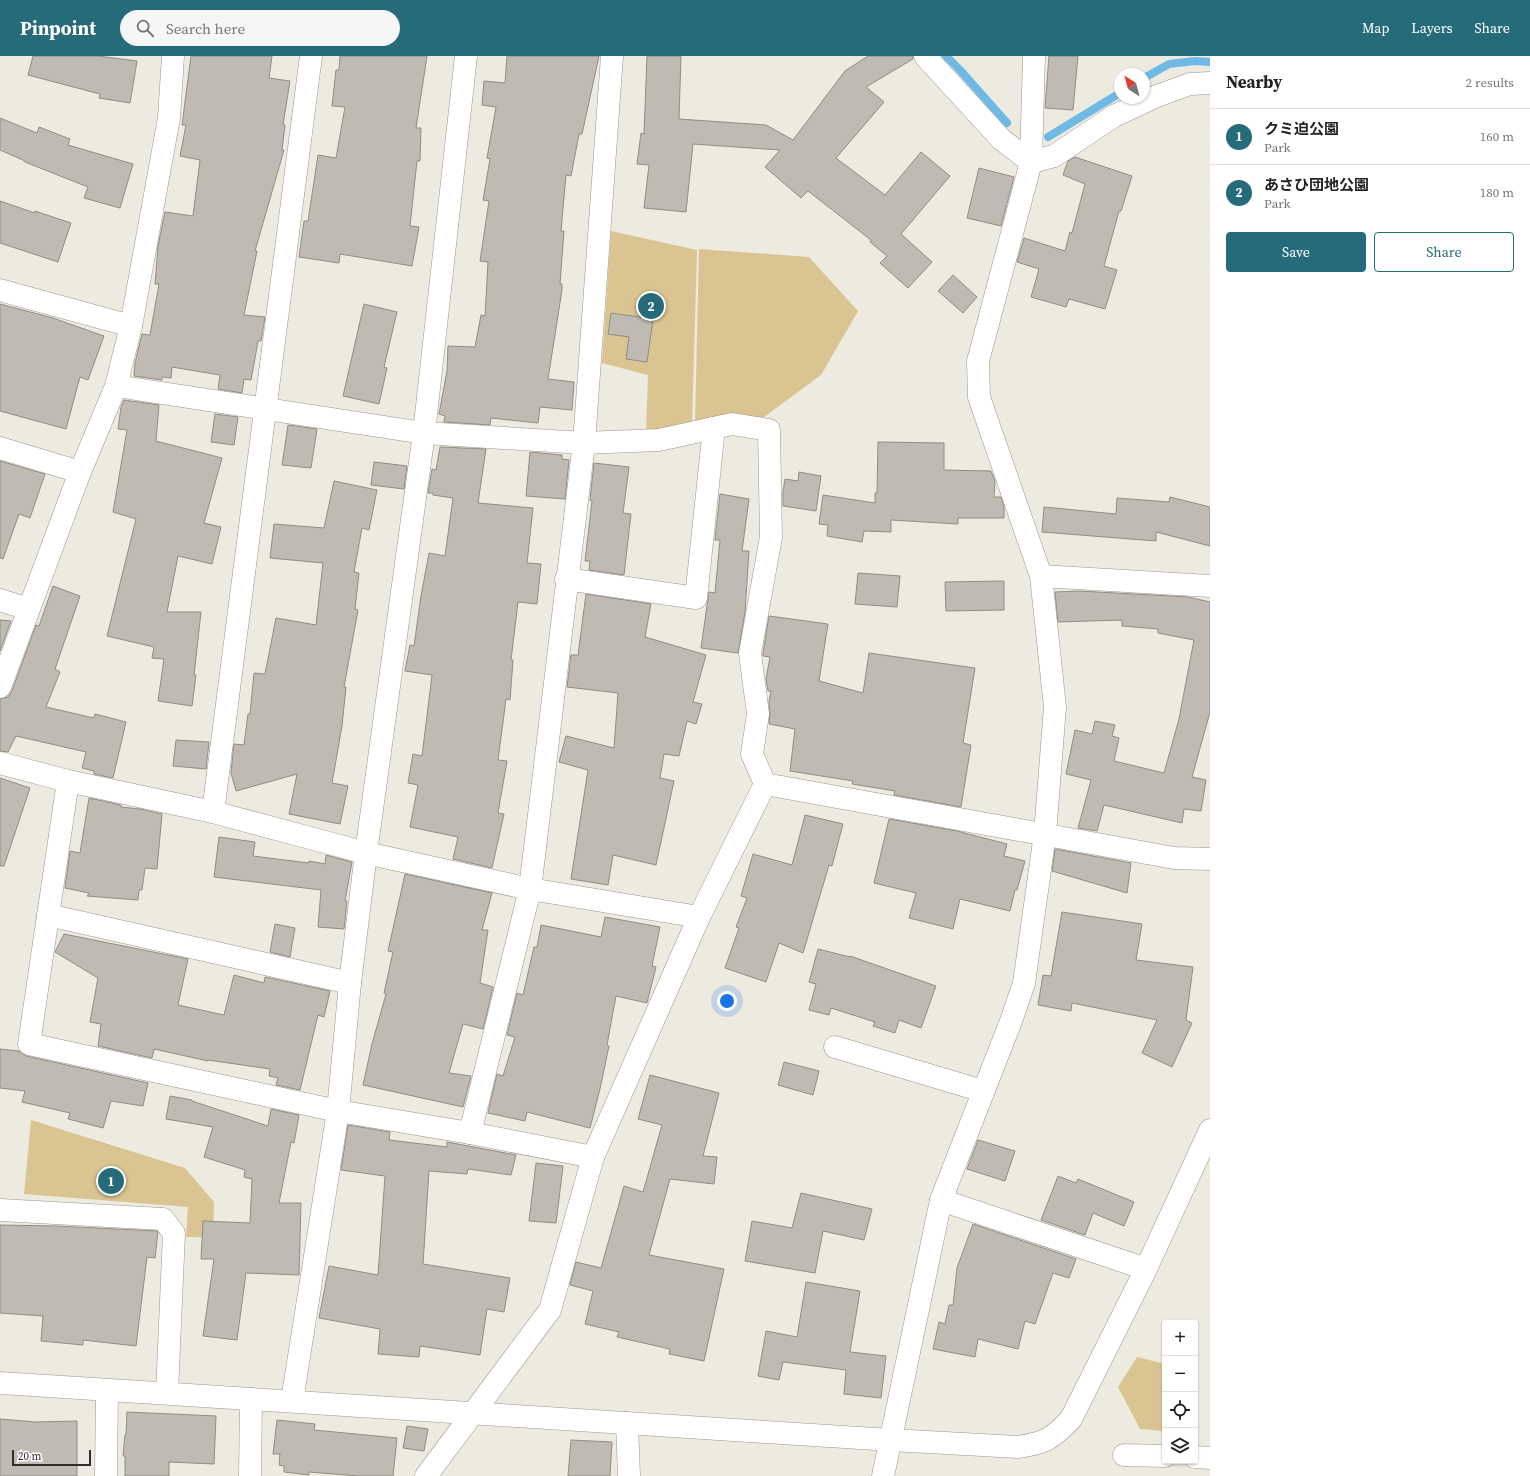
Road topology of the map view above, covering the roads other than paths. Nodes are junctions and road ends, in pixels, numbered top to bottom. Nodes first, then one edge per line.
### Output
1 (173, 56) edge
2 (311, 56) edge
3 (466, 56) edge
4 (612, 56) edge
5 (925, 56) edge
6 (1034, 56) edge
7 (1210, 83) edge
8 (1031, 162) junction
9 (0, 290) edge
10 (131, 326) junction
11 (116, 386) junction
12 (266, 409) junction
13 (714, 428) junction
14 (424, 433) junction
15 (584, 443) junction
16 (0, 448) edge
17 (80, 472) junction
18 (1041, 576) junction
19 (566, 579) junction
20 (1210, 586) edge
21 (0, 600) edge
22 (28, 609) junction
23 (0, 687) edge
24 (0, 762) edge
25 (68, 781) junction
26 (765, 784) junction
27 (213, 812) junction
28 (1044, 834) junction
29 (366, 854) junction
30 (1210, 859) edge
31 (530, 889) junction
32 (48, 915) junction
33 (699, 917) junction
34 (350, 983) junction
35 (835, 1048) dead end
36 (983, 1091) junction
37 (338, 1111) junction
38 (470, 1133) junction
39 (1208, 1138) edge
40 (593, 1157) junction
41 (940, 1200) junction
42 (0, 1210) edge
43 (1146, 1269) junction
44 (0, 1382) edge
45 (107, 1390) junction
46 (167, 1393) junction
47 (251, 1399) junction
48 (292, 1401) junction
49 (472, 1412) junction
50 (627, 1423) junction
51 (890, 1440) junction
52 (1124, 1455) dead end
53 (1162, 1456) edge
54 (1198, 1457) edge
55 (1210, 1458) edge
56 (106, 1476) edge
57 (250, 1476) edge
58 (426, 1476) edge
59 (629, 1476) edge
60 (883, 1476) edge

1 - 10 street
2 - 12 street
3 - 14 street
4 - 15 street
5 - 8 street
6 - 8 street
7 - 8 street
8 - 18 street
9 - 10 street
10 - 11 street
11 - 12 street
11 - 17 street
12 - 14 street
12 - 27 street
13 - 15 street
13 - 19 street
13 - 26 street
14 - 15 street
14 - 29 street
15 - 19 street
16 - 17 street
17 - 22 street
18 - 20 street
18 - 28 street
19 - 31 street
21 - 22 street
22 - 23 street
24 - 25 street
25 - 27 street
25 - 32 street
26 - 28 street
26 - 33 street
27 - 29 street
28 - 30 street
28 - 36 street
29 - 31 street
29 - 34 street
31 - 33 street
31 - 38 street
32 - 34 street
32 - 37 street
33 - 40 street
34 - 37 street
35 - 36 street
36 - 41 street
37 - 38 street
37 - 48 street
38 - 40 street
39 - 43 street
40 - 49 street
41 - 43 street
41 - 51 street
42 - 46 street
43 - 51 street
44 - 45 street
45 - 46 street
45 - 56 street
46 - 47 street
47 - 48 street
47 - 57 street
48 - 49 street
49 - 50 street
49 - 58 street
50 - 51 street
50 - 59 street
51 - 60 street
52 - 53 street
54 - 55 street

